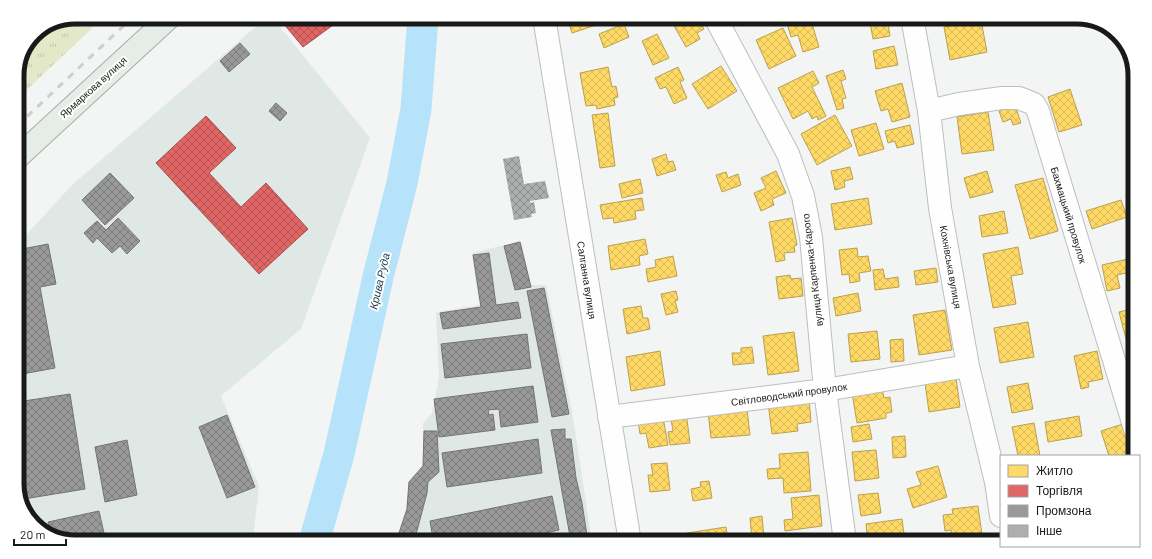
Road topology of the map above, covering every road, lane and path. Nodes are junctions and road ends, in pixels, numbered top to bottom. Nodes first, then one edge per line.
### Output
1 (162, 24) edge
2 (545, 24) edge
3 (719, 24) edge
4 (913, 24) edge
5 (929, 111) junction
6 (24, 152) edge
7 (968, 366) junction
8 (825, 390) junction
9 (1128, 406) edge
10 (609, 417) junction
11 (1000, 509) edge
12 (629, 535) edge
13 (844, 535) edge

1 - 6 main road, Ярмаркова вулиця
2 - 10 street, Салганна вулиця
3 - 8 street, вулиця Карпенка-Карого
4 - 5 street, Кохнівська вулиця
5 - 7 street, Кохнівська вулиця
5 - 9 street, Бахмацький провулок
7 - 8 street, Світловодський провулок
7 - 11 street, Кохнівська вулиця
8 - 10 street, Світловодський провулок
8 - 13 street, вулиця Карпенка-Карого
10 - 12 street, Салганна вулиця

